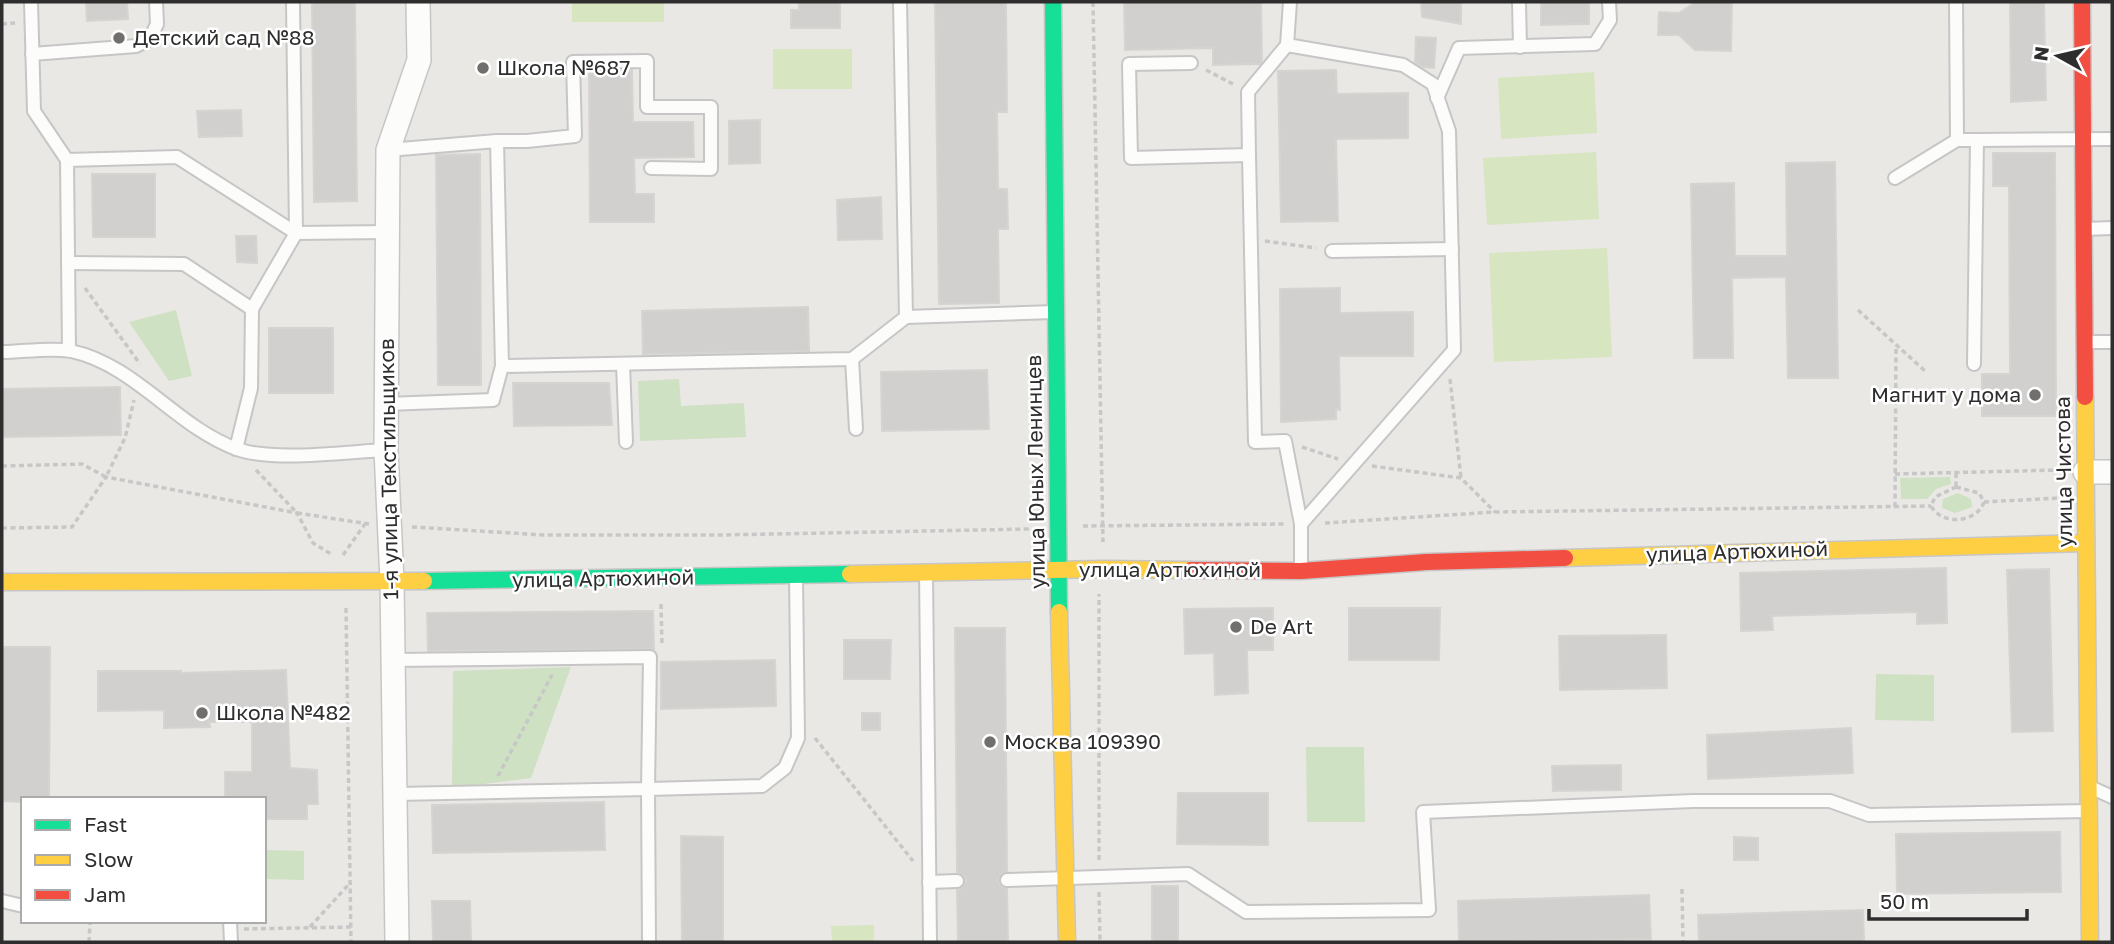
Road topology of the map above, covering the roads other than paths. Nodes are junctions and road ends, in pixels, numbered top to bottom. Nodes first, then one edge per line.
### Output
1 (31, 2) edge
2 (156, 2) edge
3 (293, 2) edge
4 (418, 2) edge
5 (900, 2) edge
6 (1053, 2) edge
7 (1290, 2) edge
8 (1518, 2) edge
9 (1609, 2) edge
10 (1956, 2) edge
11 (2081, 2) edge
12 (1287, 45) junction
13 (1520, 47) junction
14 (32, 54) junction
15 (1191, 63) road end
16 (1437, 98) junction
17 (2112, 138) edge
18 (2083, 139) junction
19 (1957, 140) junction
20 (1977, 140) junction
21 (497, 141) junction
22 (387, 150) junction
23 (1249, 155) junction
24 (66, 160) junction
25 (651, 168) dead end
26 (1895, 178) dead end
27 (2112, 228) edge
28 (2084, 229) junction
29 (387, 232) junction
30 (296, 233) junction
31 (1452, 249) junction
32 (1332, 251) road end
33 (68, 263) junction
34 (252, 309) junction
35 (1056, 312) junction
36 (906, 317) junction
37 (2084, 342) junction
38 (2112, 342) edge
39 (69, 350) junction
40 (2, 352) edge
41 (852, 359) junction
42 (624, 364) junction
43 (1974, 364) dead end
44 (502, 366) junction
45 (386, 404) junction
46 (856, 429) dead end
47 (626, 442) dead end
48 (236, 449) junction
49 (386, 450) junction
50 (2075, 471) junction
51 (2112, 472) edge
52 (1301, 524) junction
53 (2086, 542) junction
54 (1058, 570) junction
55 (1301, 570) junction
56 (926, 573) junction
57 (796, 576) junction
58 (2, 582) edge
59 (391, 582) junction
60 (392, 660) junction
61 (2087, 786) junction
62 (648, 789) junction
63 (396, 794) junction
64 (2112, 797) edge
65 (2088, 811) junction
66 (1065, 879) junction
67 (1007, 880) dead end
68 (957, 881) dead end
69 (929, 882) junction
70 (2, 901) edge
71 (21, 906) edge
72 (397, 942) edge
73 (649, 942) edge
74 (930, 942) edge
75 (1067, 942) edge
76 (2090, 942) edge

1 - 14 lane
2 - 14 lane
3 - 30 lane
4 - 22 street, 1-я улица Текстильщиков
5 - 36 lane
6 - 35 street, улица Юных Ленинцев
7 - 12 lane
8 - 13 lane
9 - 13 lane
10 - 19 lane
11 - 18 street, улица Чистова
12 - 16 lane
12 - 23 lane
13 - 16 lane
14 - 24 lane
15 - 23 lane
16 - 31 lane
17 - 18 lane
18 - 20 lane
18 - 28 street, улица Чистова
19 - 20 lane
19 - 26 lane
20 - 43 lane
21 - 22 lane
21 - 25 lane
21 - 44 lane
22 - 29 street, 1-я улица Текстильщиков
23 - 52 lane
24 - 30 lane
24 - 33 lane
27 - 28 lane
28 - 37 street, улица Чистова
29 - 30 lane
29 - 45 street, 1-я улица Текстильщиков
30 - 34 lane
31 - 32 lane
31 - 52 lane
33 - 34 lane
33 - 39 lane
34 - 48 lane
35 - 36 lane
35 - 54 street, улица Юных Ленинцев
36 - 41 lane
37 - 38 lane
37 - 50 street, улица Чистова
39 - 40 lane
39 - 48 lane
41 - 42 lane
41 - 46 lane
42 - 44 lane
42 - 47 lane
44 - 45 lane
45 - 49 street, 1-я улица Текстильщиков
48 - 49 lane
49 - 59 street, 1-я улица Текстильщиков
50 - 51 street
50 - 53 street, улица Чистова
52 - 55 lane
53 - 55 street, улица Артюхиной
53 - 61 street, улица Чистова
54 - 55 street, улица Артюхиной
54 - 56 street, улица Артюхиной
54 - 66 street, улица Юных Ленинцев
56 - 57 street, улица Артюхиной
56 - 69 lane
57 - 59 street, улица Артюхиной
57 - 62 lane
58 - 59 street, улица Артюхиной
59 - 60 street, 1-я улица Текстильщиков
60 - 62 lane
60 - 63 street, 1-я улица Текстильщиков
61 - 64 lane
61 - 65 street, улица Чистова
62 - 63 lane
62 - 73 lane
63 - 72 street, 1-я улица Текстильщиков
65 - 66 lane
65 - 76 street, улица Чистова
66 - 67 lane
66 - 75 street, улица Юных Ленинцев
68 - 69 lane
69 - 74 lane
70 - 71 lane

